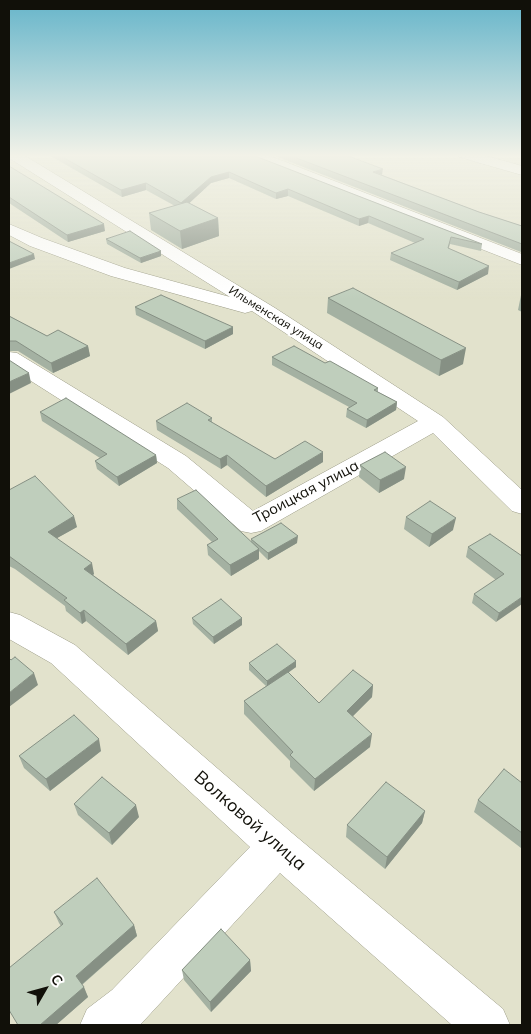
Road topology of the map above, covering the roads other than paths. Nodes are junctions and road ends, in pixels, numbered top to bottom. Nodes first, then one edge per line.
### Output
1 (90, 202) edge
2 (375, 202) edge
3 (9, 229) edge
4 (522, 260) edge
5 (268, 312) junction
6 (9, 358) edge
7 (435, 422) junction
8 (522, 505) edge
9 (9, 624) edge
10 (278, 846) junction
11 (102, 1025) edge
12 (487, 1025) edge

1 - 5 street, Ильменская улица
2 - 4 street
3 - 5 street
5 - 7 street, Ильменская улица
6 - 7 street, Троицкая улица
7 - 8 street, Ильменская улица
9 - 10 street, Волковой улица
10 - 11 street
10 - 12 street, Волковой улица

